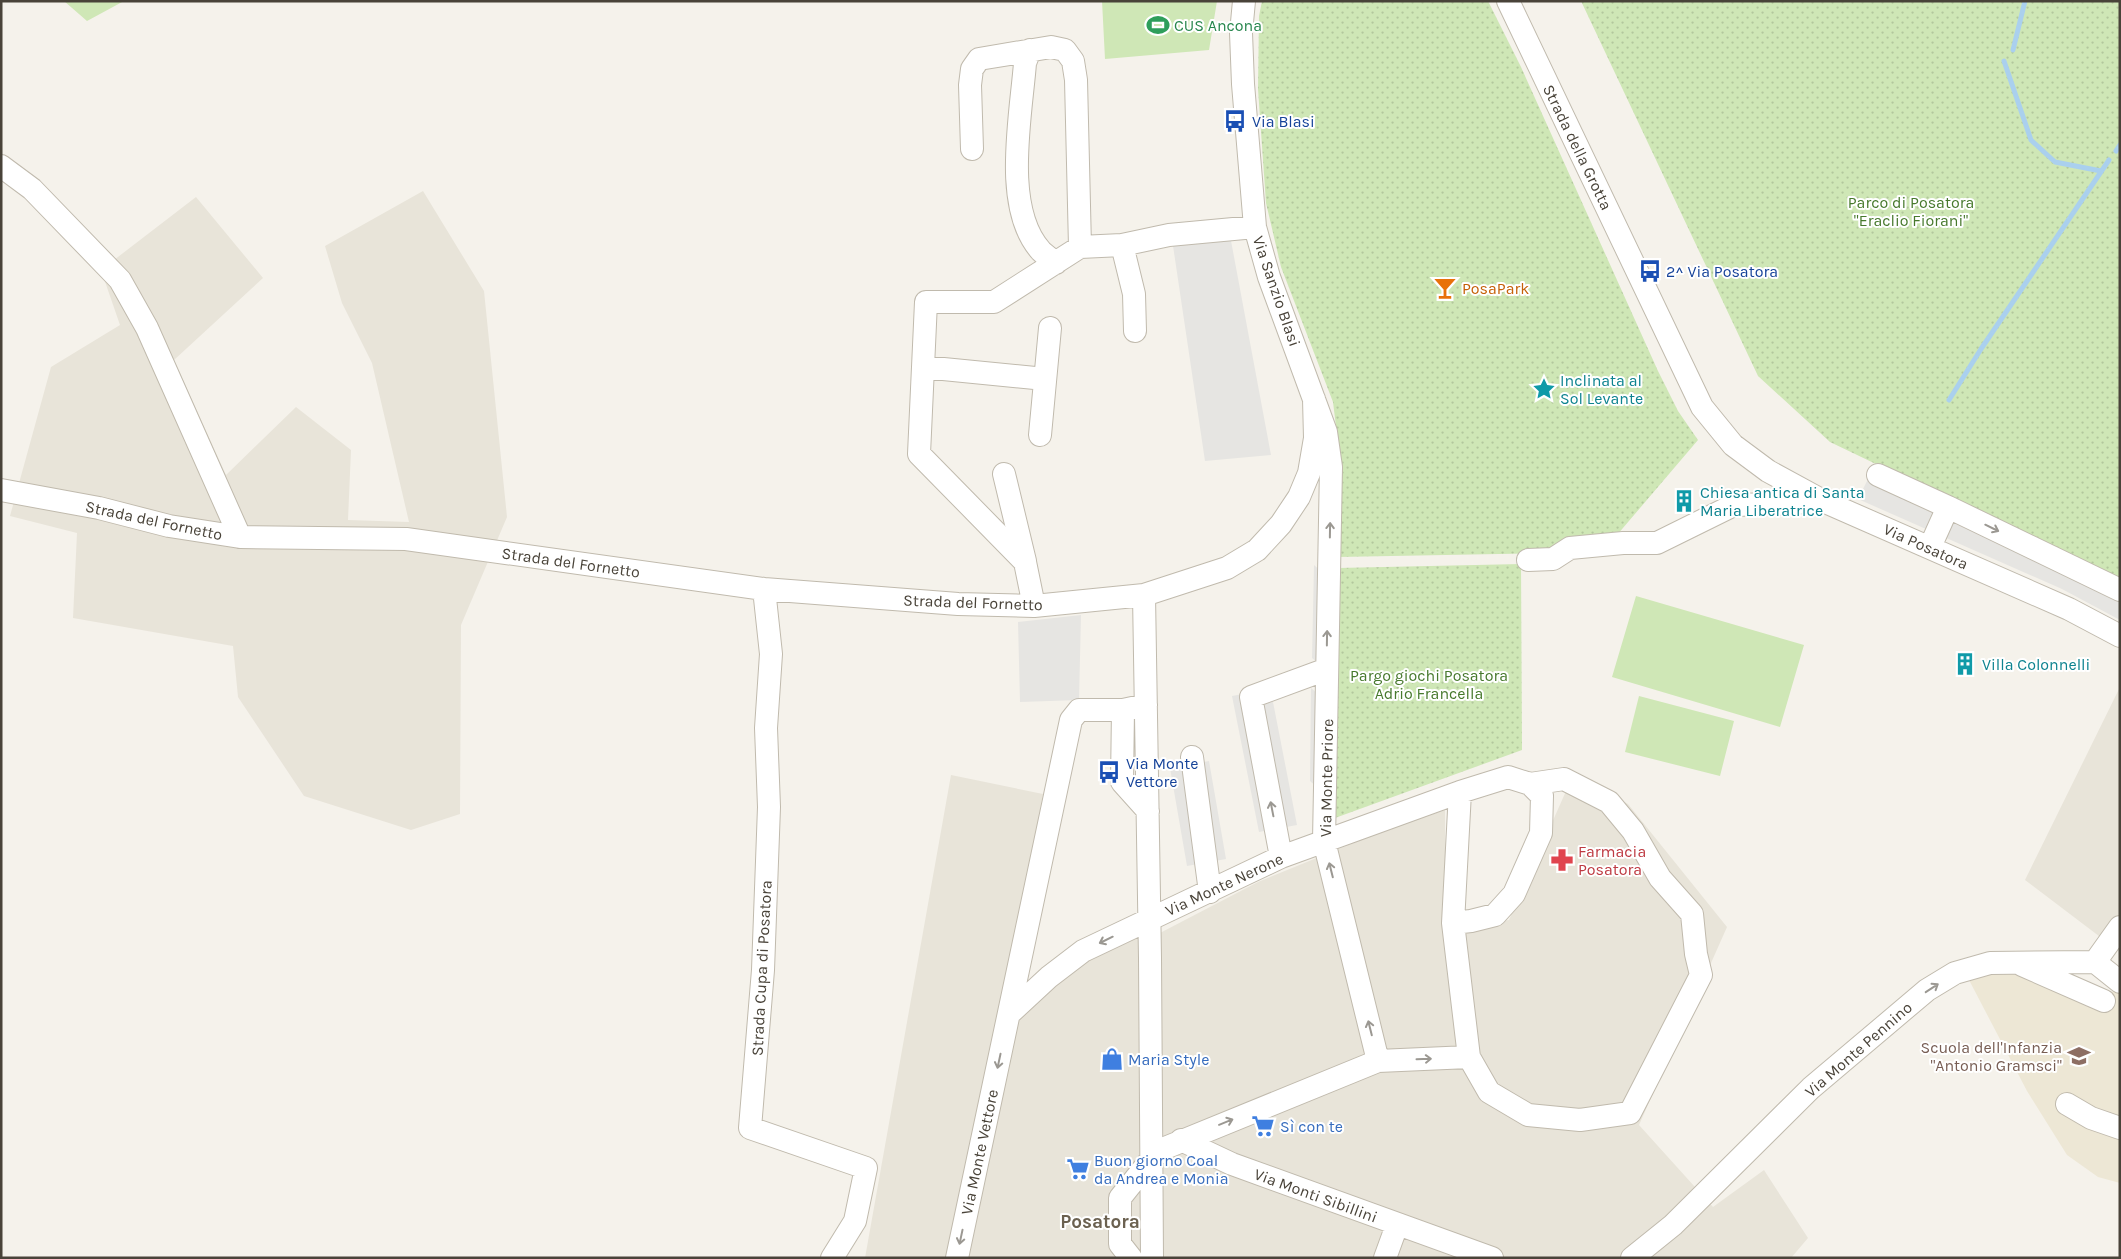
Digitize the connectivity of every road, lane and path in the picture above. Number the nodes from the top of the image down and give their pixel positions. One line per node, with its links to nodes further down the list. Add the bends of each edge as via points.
1 (1244, 1): 6 (street, Via Sanzio Blasi, via 1241,33 1243,84)
2 (1508, 1): 10 (street, Strada della Grotta)
3 (1030, 50): 4 (street, via 987,56 979,59 972,69); 8 (street, via 1051,47 1064,50 1072,61 1076,80); 9 (street, via 1025,63 1017,186 1019,207 1040,251)
4 (972, 149)
5 (1, 166): 22 (street, via 32,189 120,280 147,328)
6 (1255, 227): 7 (street, via 1169,235); 15 (street, Via Sanzio Blasi, via 1269,277)
7 (1122, 245): 8 (street); 12 (street, via 1134,294)
8 (1080, 247): 9 (street)
9 (1056, 263): 13 (street, via 994,302 926,302)
10 (1647, 294): 20 (street, Via Posatora, via 1702,407 1732,445 1768,471)
11 (1050, 328): 14 (street)
12 (1135, 331)
13 (923, 367): 14 (street); 25 (street, via 919,454)
14 (1045, 379): 16 (street)
15 (1314, 399): 26 (street, Via Sanzio Blasi, one-way to 15, via 1331,467 1326,432); 29 (street, Via Sanzio Blasi, via 1315,438 1309,473 1281,524 1257,550 1228,568)
16 (1040, 435)
17 (1004, 474): 25 (street)
18 (1878, 474): 21 (street)
19 (1, 490): 22 (street, Strada del Fornetto, via 99,508 169,526)
20 (1823, 501): 23 (street, Via Posatora); 24 (street, via 1734,505 1657,543 1570,548 1553,559)
21 (1948, 507): 23 (street); 28 (street, one-way to 28)
22 (240, 537): 27 (street, Strada del Fornetto, via 406,539)
23 (1930, 547): 31 (street, Via Posatora, via 2069,609)
24 (1528, 560)
25 (1025, 562): 30 (street)
26 (1328, 579): 32 (street, Via Monte Priore, one-way to 26)
27 (764, 589): 30 (street, Strada del Fornetto, via 958,604); 57 (street, Strada Cupa di Posatora, via 771,654 766,728 769,807 763,970 750,1128 866,1168 855,1221)
28 (2120, 590)
29 (1144, 594): 30 (street, Strada del Fornetto); 33 (street)
30 (1034, 606)
31 (2120, 636)
32 (1327, 669): 39 (street, Via Monte Priore); 40 (street, one-way to 32, via 1251,697)
33 (1146, 705): 34 (street, Via Monte Vettore); 38 (street)
34 (1123, 710): 38 (street, via 1122,782); 49 (street, Via Monte Vettore, via 1079,710 1071,720)
35 (1192, 757): 41 (street)
36 (1530, 784): 37 (street, Via Monte Nerone, via 1508,777); 43 (street, via 1542,796 1541,833 1514,894 1495,915); 50 (street, via 1564,779 1609,802 1633,831 1660,878 1692,914 1701,975 1630,1113 1580,1120 1528,1115 1489,1092)
37 (1460, 792): 39 (street, Via Monte Nerone); 43 (street)
38 (1148, 811): 42 (street)
39 (1324, 841): 40 (street, Via Monte Nerone); 51 (street, Via Monte Priore, one-way to 39)
40 (1281, 857): 41 (street, Via Monte Nerone)
41 (1210, 892): 42 (street, Via Monte Nerone)
42 (1150, 919): 49 (street, Via Monte Nerone, one-way to 49, via 1083,951); 55 (street)
43 (1462, 922): 50 (street)
44 (2120, 927): 45 (street)
45 (2095, 962): 46 (street, Via Monte Pennino); 47 (street)
46 (2019, 963): 48 (street); 63 (street, Via Monte Pennino, one-way to 46, via 1673,1225 1811,1088 1927,990 1955,973 1990,963)
47 (2120, 982)
48 (2104, 1001)
49 (1009, 1014): 58 (street, Via Monte Vettore, one-way to 58)
50 (1469, 1057): 51 (street, one-way to 50)
51 (1378, 1061): 54 (street, one-way to 51)
52 (2067, 1104): 53 (street)
53 (2120, 1128)
54 (1181, 1140): 55 (street); 56 (street, Via Monti Sibillini, via 1232,1164)
55 (1152, 1158): 59 (street, via 1120,1198 1120,1244); 60 (street)
56 (1397, 1225): 61 (street, Via Monti Sibillini); 62 (street, Via Monti Sibillini)
57 (832, 1258)
58 (957, 1258)
59 (1131, 1258)
60 (1152, 1258)
61 (1385, 1258)
62 (1492, 1258)
63 (1632, 1258)

